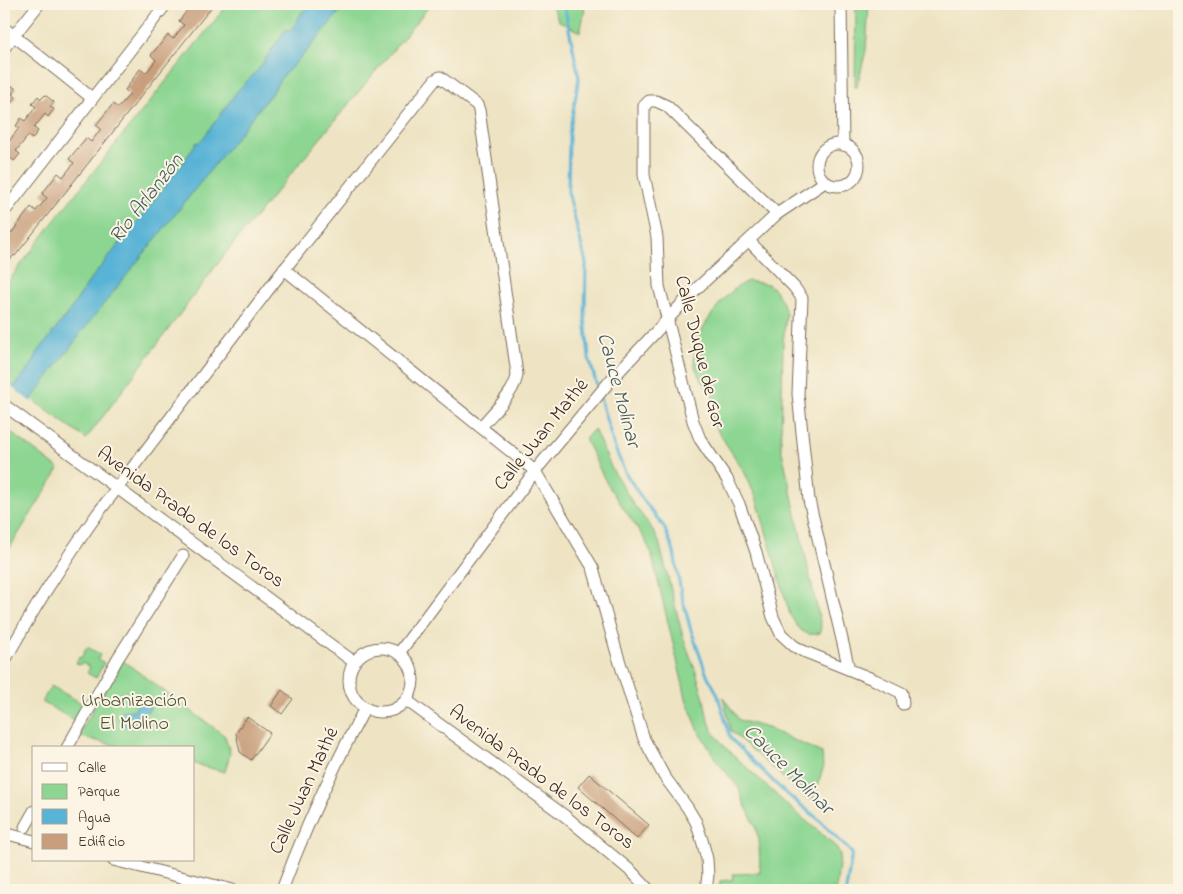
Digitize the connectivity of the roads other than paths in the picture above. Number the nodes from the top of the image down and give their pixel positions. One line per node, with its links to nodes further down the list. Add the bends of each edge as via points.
1 (39, 4): 5 (street)
2 (166, 4): 7 (street)
3 (842, 4): 8 (street)
4 (4, 28): 5 (street)
5 (13, 36): 6 (street); 7 (street)
6 (4, 48)
7 (92, 98): 10 (street)
8 (843, 144): 9 (street, via 829,146 819,156 818,170); 9 (street, via 858,158 855,178 844,186)
9 (825, 182): 11 (street, Calle Juan Mathé)
10 (4, 212)
11 (777, 214): 12 (street, Calle Juan Mathé); 14 (street, Calle Duque de Gor, via 667,106 656,101 644,106 644,175 657,237 659,286)
12 (749, 241): 14 (street, Calle Juan Mathé); 23 (street, via 802,298 798,394 809,500)
13 (284, 269): 16 (street); 16 (street, via 435,80 443,78 464,94 477,105 482,121 517,374 516,383); 18 (street)
14 (668, 319): 17 (street, Calle Juan Mathé, via 585,410); 23 (street, Calle Duque de Gor, via 693,421 700,440 739,504 781,634 794,646)
15 (4, 405): 18 (street, Avenida Prado de los Toros)
16 (480, 427): 17 (street)
17 (535, 471): 20 (street, Calle Juan Mathé); 36 (street, via 593,568 644,739 659,768 696,822 707,859)
18 (117, 488): 21 (street, via 75,545); 22 (street, Avenida Prado de los Toros)
19 (183, 556): 27 (street)
20 (400, 653): 22 (street, via 380,647 361,654); 24 (street, via 412,670 412,686)
21 (4, 662)
22 (354, 662): 26 (street, via 349,684 354,698)
23 (849, 670): 25 (street, Calle Duque de Gor, via 902,693)
24 (406, 700): 26 (street, via 383,712); 35 (street, Avenida Prado de los Toros, via 566,816)
25 (903, 704)
26 (365, 708): 34 (street, Calle Juan Mathé, via 334,768)
27 (67, 746)
28 (32, 815): 29 (street)
29 (25, 828)
30 (4, 833): 31 (street)
31 (32, 840)
32 (121, 862): 33 (street)
33 (233, 890)
34 (282, 890)
35 (649, 890)
36 (706, 890)

